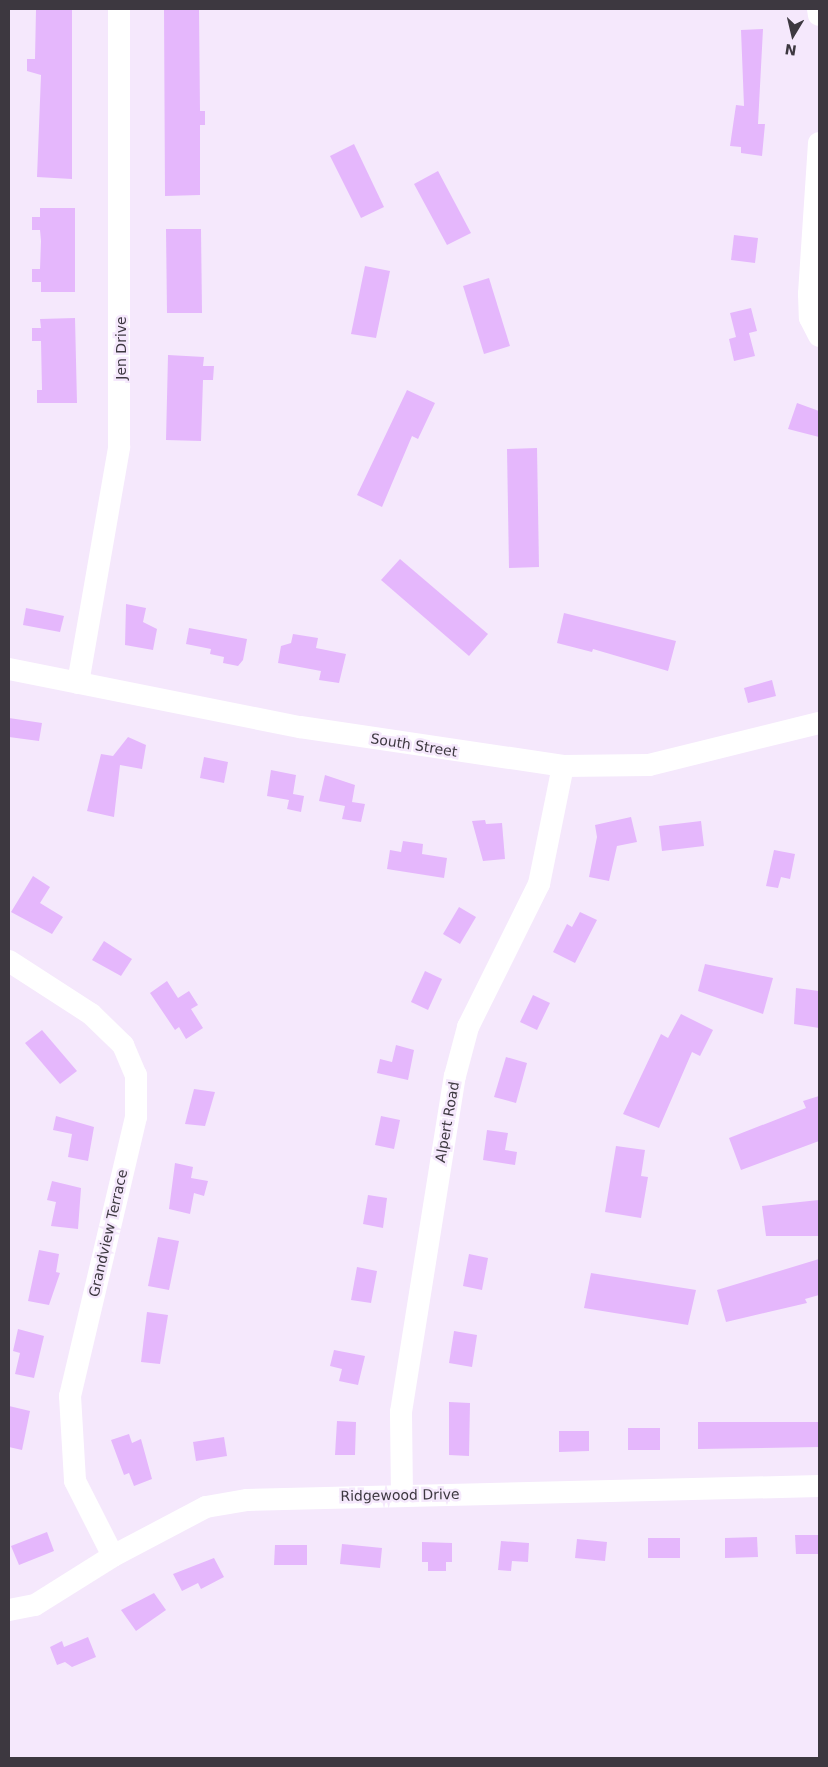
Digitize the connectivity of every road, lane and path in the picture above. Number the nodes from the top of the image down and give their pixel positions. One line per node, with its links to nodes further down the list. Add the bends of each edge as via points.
1 (119, 9): 7 (street, Jen Drive, via 119,447)
2 (818, 9): 3 (street)
3 (819, 15)
4 (819, 143): 5 (street, via 808,294 810,318)
5 (819, 336)
6 (9, 669): 7 (street, South Street)
7 (78, 683): 9 (street, South Street, via 300,727)
8 (819, 723): 9 (street, South Street, via 650,765)
9 (563, 766): 12 (street, Alpert Road, via 539,884 468,1027 455,1076 401,1412)
10 (9, 961): 13 (street, Grandview Terrace, via 91,1014 123,1045 136,1075 136,1117 70,1396 75,1481)
11 (819, 1486): 12 (street, Ridgewood Drive)
12 (402, 1496): 13 (street, Ridgewood Drive, via 298,1496 206,1507)
13 (113, 1556): 14 (street, Ridgewood Drive, via 35,1605)
14 (9, 1610)

